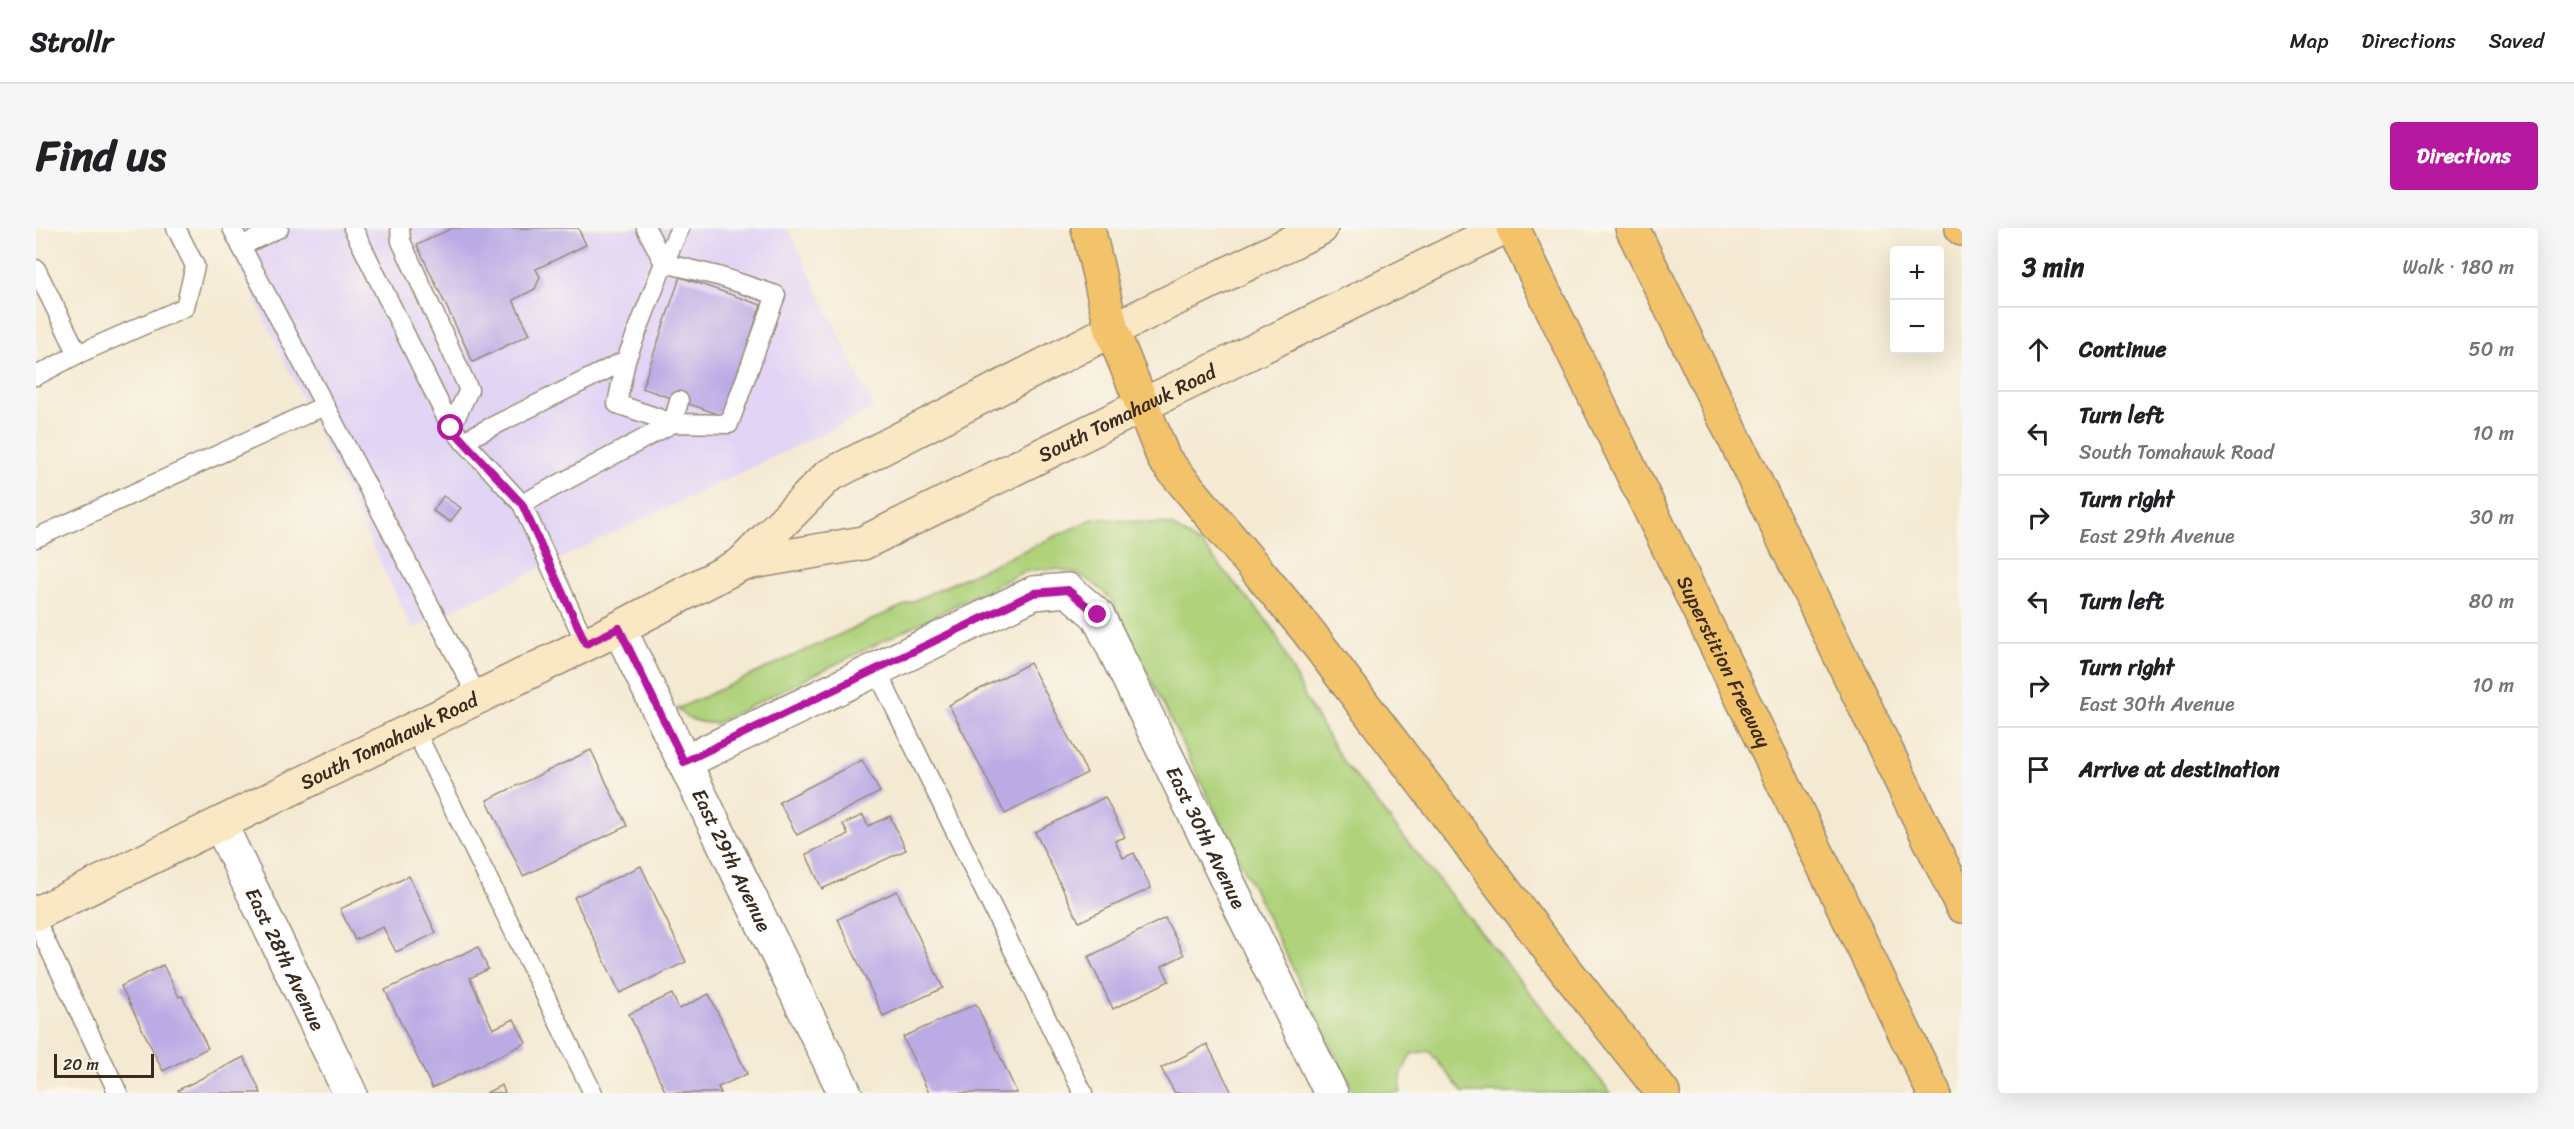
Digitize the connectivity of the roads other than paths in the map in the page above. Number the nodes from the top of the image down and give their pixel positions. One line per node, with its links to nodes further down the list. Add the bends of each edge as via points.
1 (176, 228): 17 (lane, via 195,266 185,307)
2 (232, 228): 13 (lane)
3 (279, 228): 13 (lane)
4 (353, 228): 24 (lane)
5 (400, 228): 24 (lane, via 401,241 469,390)
6 (646, 228): 14 (lane)
7 (681, 228): 14 (lane)
8 (1088, 228): 16 (highway)
9 (1321, 228): 16 (main road, South Tomahawk Road)
10 (1503, 228): 21 (main road, South Tomahawk Road)
11 (1513, 228): 45 (highway, Superstition Freeway)
12 (1632, 228): 35 (highway)
13 (241, 246): 22 (lane)
14 (664, 263): 18 (lane); 23 (lane, via 716,282 776,295 729,424)
15 (36, 269): 17 (lane)
16 (1112, 330): 21 (highway); 27 (main road, South Tomahawk Road, via 828,476)
17 (78, 354): 19 (lane)
18 (626, 360): 23 (lane, via 618,404); 24 (lane)
19 (36, 376)
20 (680, 401): 23 (lane)
21 (1142, 404): 27 (main road, South Tomahawk Road, via 863,543); 44 (highway, via 1164,459 1307,630)
22 (324, 406): 26 (lane); 31 (lane)
23 (673, 423): 25 (lane)
24 (457, 434): 25 (lane)
25 (522, 504): 29 (lane)
26 (36, 538)
27 (741, 564): 28 (main road, South Tomahawk Road)
28 (619, 628): 29 (main road, South Tomahawk Road); 33 (street, East 29th Avenue)
29 (586, 644): 31 (main road, South Tomahawk Road)
30 (876, 669): 33 (street); 42 (lane); 43 (street, East 30th Avenue, via 1034,593 1068,590 1098,615)
31 (478, 697): 32 (main road, South Tomahawk Road)
32 (414, 728): 34 (main road, South Tomahawk Road); 40 (lane)
33 (684, 762): 41 (street, East 29th Avenue)
34 (220, 824): 36 (main road, South Tomahawk Road); 39 (street, East 28th Avenue)
35 (1962, 906)
36 (36, 914)
37 (36, 921): 38 (lane)
38 (118, 1093)
39 (350, 1093)
40 (593, 1093)
41 (845, 1093)
42 (1083, 1093)
43 (1331, 1093)
44 (1663, 1093)
45 (1935, 1093)

